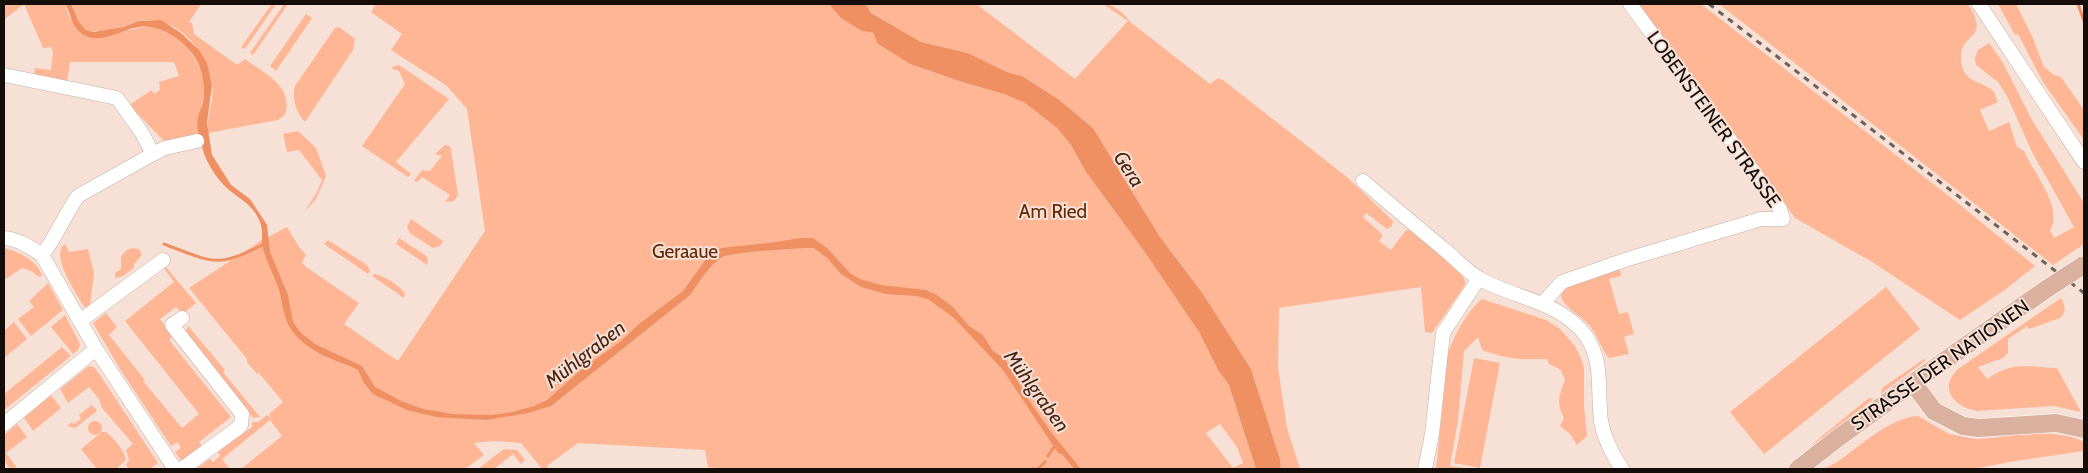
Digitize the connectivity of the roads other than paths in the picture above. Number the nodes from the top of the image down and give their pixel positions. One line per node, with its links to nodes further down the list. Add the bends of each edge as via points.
1 (1630, 4): 13 (street, LOBENSTEINER STRASSE, via 1756,174 1783,218 1752,222 1562,282)
2 (1979, 4): 6 (street)
3 (4, 75): 5 (street, via 117,98)
4 (197, 141): 5 (street)
5 (153, 154): 9 (street, via 78,196)
6 (2084, 162)
7 (1363, 181): 12 (street)
8 (4, 238): 9 (street, via 11,238)
9 (42, 255): 15 (street)
10 (163, 260): 15 (street)
11 (2083, 265): 17 (main road, STRASSE DER NATIONEN, bridge)
12 (1479, 278): 13 (street); 22 (street, via 1443,333)
13 (1542, 304): 23 (street, via 1575,324 1594,349 1604,437)
14 (182, 318): 21 (street, via 172,325 240,410 242,420 238,428)
15 (80, 321): 16 (street)
16 (96, 349): 18 (street); 20 (street)
17 (1913, 383): 19 (main road, via 1934,411 1963,426 1979,428 2056,423); 24 (main road, STRASSE DER NATIONEN)
18 (4, 424)
19 (2084, 429)
20 (168, 466)
21 (182, 469)
22 (1425, 469)
23 (1622, 469)
24 (1798, 469)

